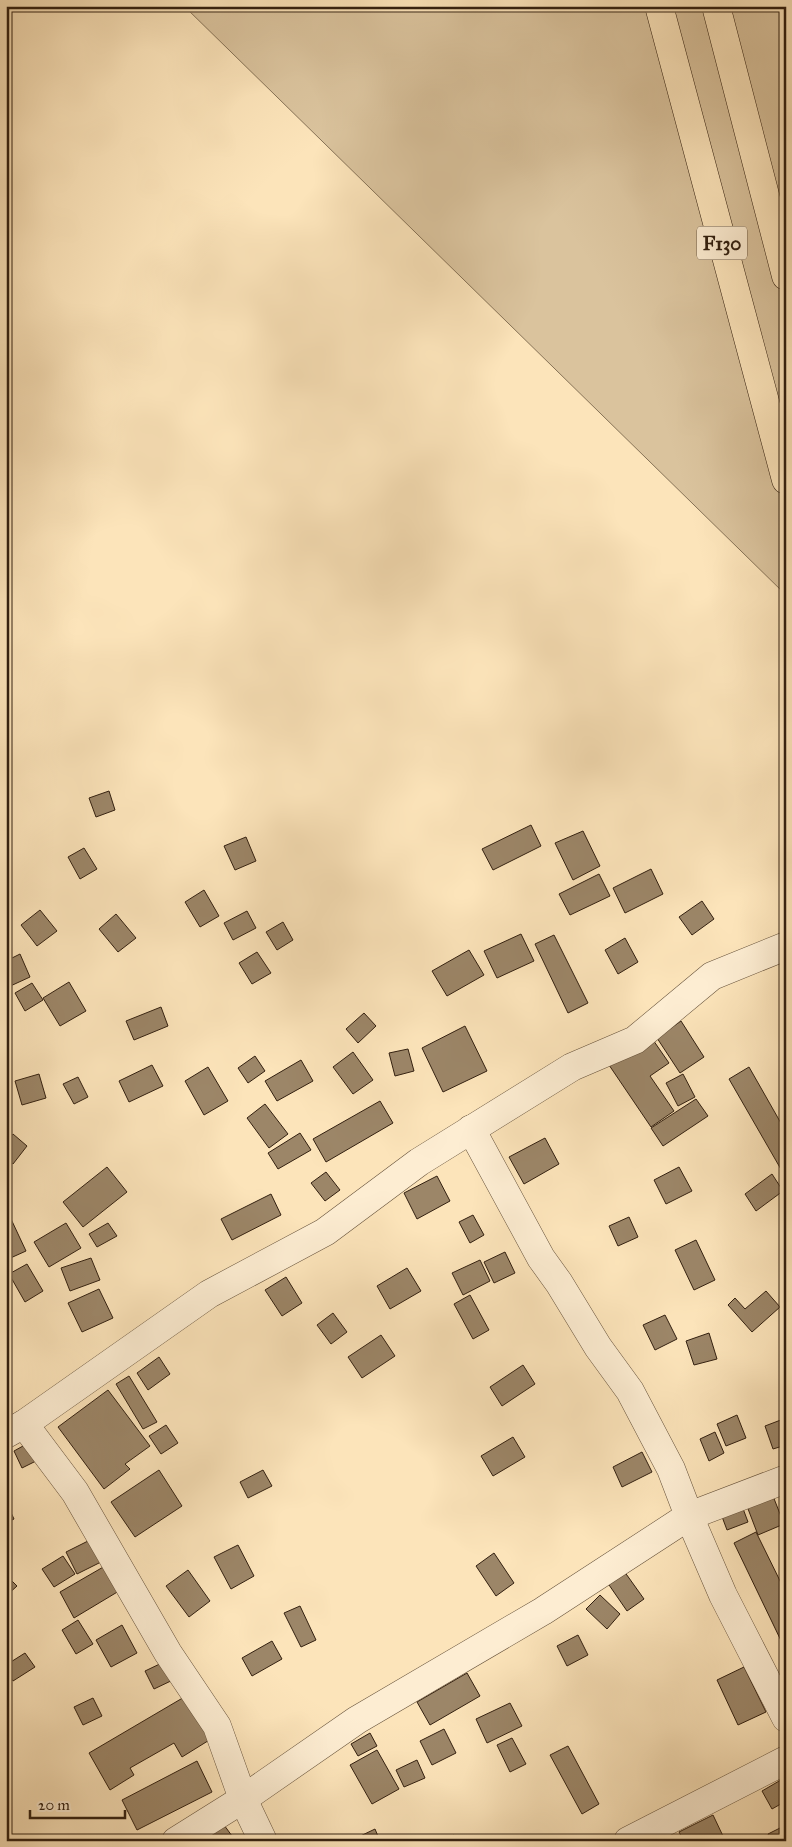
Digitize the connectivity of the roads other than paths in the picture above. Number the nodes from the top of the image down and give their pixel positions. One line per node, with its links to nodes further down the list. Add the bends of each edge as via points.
1 (659, 6): 4 (main road, F130)
2 (716, 6): 3 (main road, F130)
3 (786, 276)
4 (786, 480)
5 (786, 946): 6 (street, via 712,976 635,1040 572,1067)
6 (471, 1129): 7 (street, via 419,1162 325,1232 209,1294); 9 (street, via 541,1258 630,1391 671,1469)
7 (15, 1429): 12 (street, via 76,1492 168,1653 217,1726)
8 (786, 1480): 9 (street)
9 (689, 1516): 10 (street, via 723,1595); 12 (street, via 543,1611 357,1720)
10 (786, 1718)
11 (786, 1760): 15 (street)
12 (243, 1799): 13 (street); 14 (street)
13 (176, 1841)
14 (263, 1841)
15 (628, 1841)

